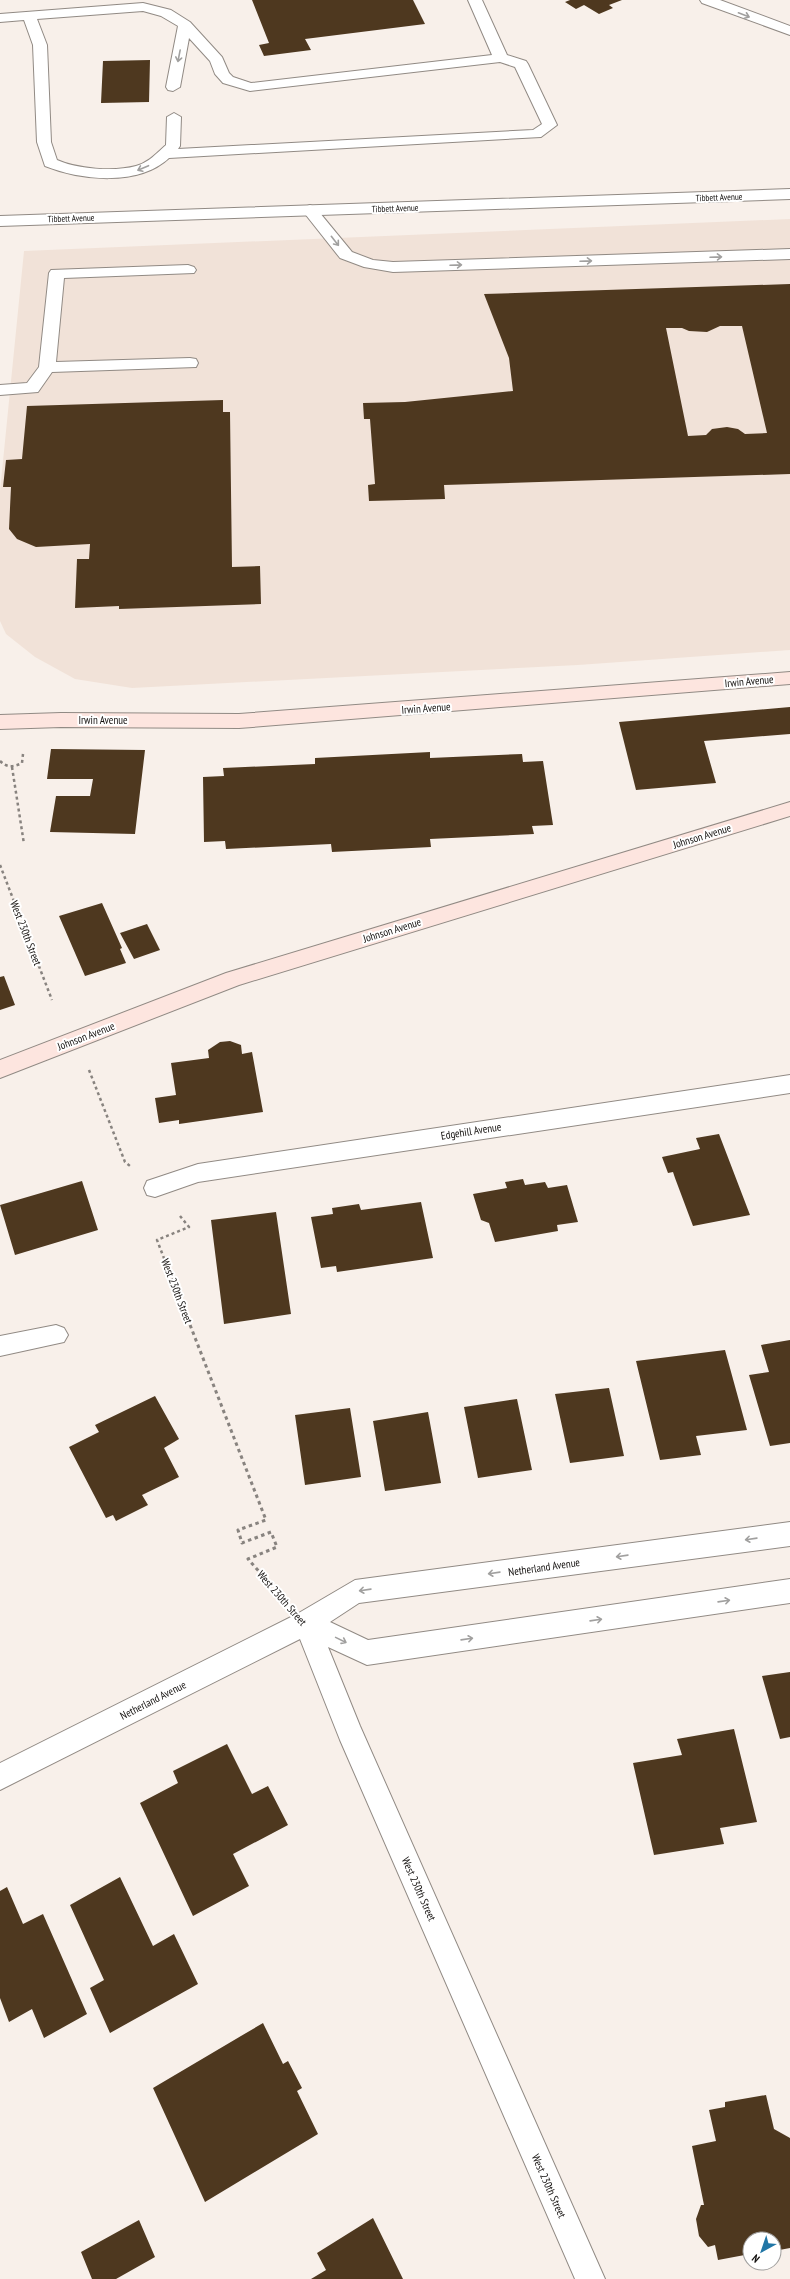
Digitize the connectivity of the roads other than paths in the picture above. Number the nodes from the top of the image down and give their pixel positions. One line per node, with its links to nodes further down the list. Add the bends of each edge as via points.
1 (171, 0): 5 (street)
2 (475, 0): 10 (street)
3 (707, 0): 9 (street, one-way to 9)
4 (84, 6): 5 (street, via 143,7); 6 (street)
5 (166, 14): 8 (street)
6 (29, 16): 7 (street); 13 (street, one-way to 6, via 141,170 121,173 70,171 50,164 44,142 40,45)
7 (0, 18)
8 (185, 25): 10 (street, via 217,60 222,74 228,80 250,87); 11 (street, one-way to 11)
9 (790, 30)
10 (501, 58): 13 (street, via 521,64 550,124 536,134)
11 (173, 87)
12 (174, 117): 13 (street, via 173,146)
13 (165, 154)
14 (790, 194): 15 (street, Tibbett Avenue)
15 (310, 210): 16 (street, Tibbett Avenue); 17 (street, one-way to 17, via 346,255 370,264 393,267)
16 (0, 221)
17 (790, 254)
18 (188, 270): 20 (street, via 57,272)
19 (190, 363): 20 (street)
20 (46, 367): 21 (street, via 32,388)
21 (0, 390)
22 (790, 678): 24 (street, Irwin Avenue, via 239,721)
23 (0, 710): 24 (street, Irwin Avenue)
24 (61, 720): 25 (street, Irwin Avenue)
25 (0, 722)
26 (790, 809): 27 (street, Johnson Avenue, via 233,979)
27 (0, 1069)
28 (790, 1084): 29 (street, Edgehill Avenue, via 198,1173)
29 (155, 1188)
30 (56, 1335): 31 (street)
31 (0, 1346)
32 (790, 1534): 34 (street, Netherland Avenue, one-way to 34, via 355,1592)
33 (790, 1591): 34 (street, one-way to 33, via 367,1653)
34 (306, 1623): 35 (street, Netherland Avenue); 36 (street, West 230th Street, via 349,1731)
35 (0, 1777)
36 (590, 2279)

